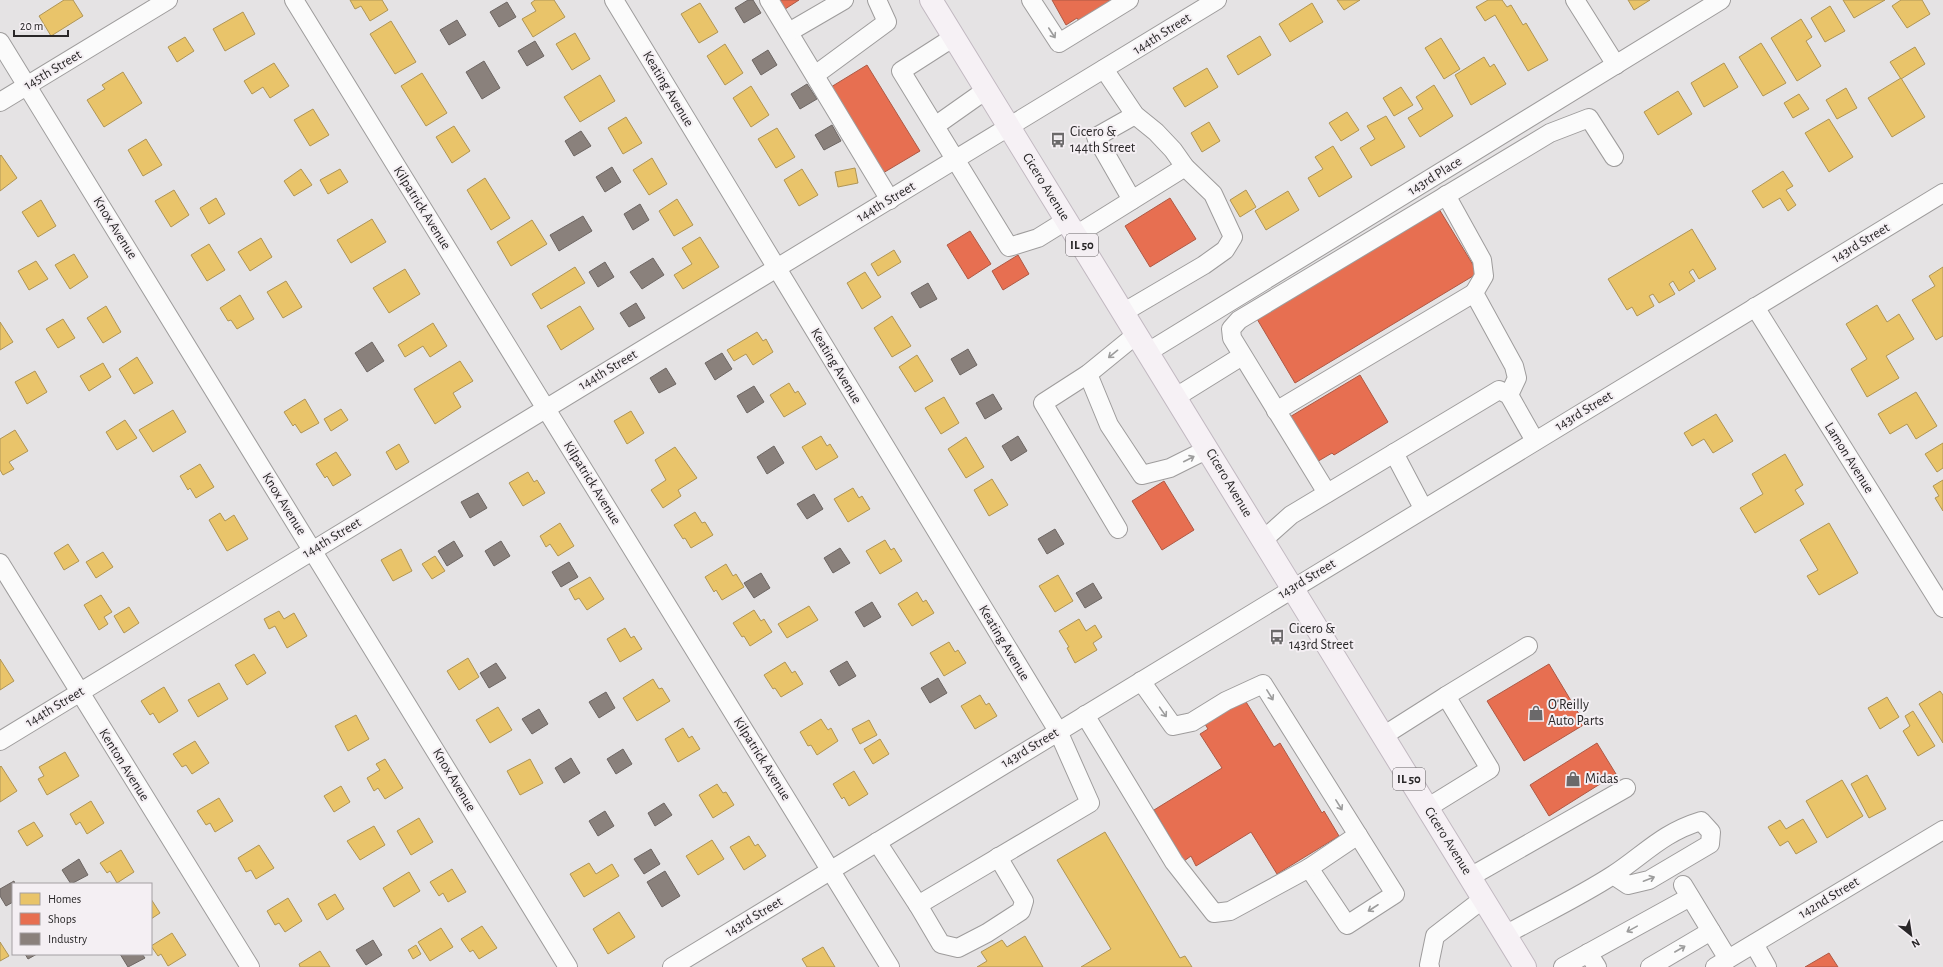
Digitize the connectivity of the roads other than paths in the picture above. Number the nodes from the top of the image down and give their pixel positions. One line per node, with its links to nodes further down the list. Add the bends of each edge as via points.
1 (168, 0): 19 (street, 145th Street)
2 (294, 0): 42 (street, Kilpatrick Avenue)
3 (614, 0): 33 (street, Keating Avenue)
4 (770, 0): 13 (street)
5 (844, 0): 13 (street)
6 (877, 0): 18 (street, via 888,22)
7 (931, 0): 14 (main road, Cicero Avenue / IL 50)
8 (1030, 0): 9 (street, one-way to 9, via 1059,43)
9 (1129, 0)
10 (1217, 0): 17 (street, 144th Street)
11 (1575, 0): 16 (street)
12 (1721, 0): 16 (street, 143rd Place)
13 (789, 32): 18 (street)
14 (954, 37): 20 (main road, Cicero Avenue / IL 50); 23 (street, via 901,71)
15 (0, 42): 19 (street, Knox Avenue)
16 (1616, 65): 37 (street, 143rd Place)
17 (1104, 69): 22 (street); 24 (street, 144th Street)
18 (815, 75): 30 (street)
19 (27, 86): 21 (street, 145th Street); 51 (street, Knox Avenue)
20 (986, 90): 23 (street); 24 (main road, Cicero Avenue / IL 50)
21 (0, 102)
22 (1135, 115): 27 (street, via 1156,132); 31 (street, via 1096,137)
23 (935, 126): 26 (street)
24 (1010, 128): 26 (street, 144th Street); 32 (main road, Cicero Avenue / IL 50)
25 (1614, 157): 29 (street, via 1589,118 1550,133)
26 (956, 160): 30 (street, 144th Street); 32 (street, via 1009,248)
27 (1185, 167): 31 (street); 36 (street, via 1213,194 1233,237 1225,250 1204,265)
28 (1943, 193): 35 (street, 143rd Street)
29 (1446, 195): 34 (street, via 1482,260 1484,276); 38 (street, via 1239,320 1231,329 1232,338)
30 (890, 200): 33 (street, 144th Street)
31 (1132, 200): 32 (street)
32 (1072, 228): 36 (main road, Cicero Avenue / IL 50)
33 (776, 268): 42 (street, 144th Street); 60 (street, Keating Avenue)
34 (1474, 293): 40 (street, via 1514,366 1517,378); 43 (street)
35 (1755, 307): 44 (street, 143rd Street); 54 (street, Lamon Avenue)
36 (1124, 312): 37 (main road, Cicero Avenue / IL 50)
37 (1143, 343): 39 (street, 143rd Place, one-way to 39); 41 (main road, Cicero Avenue / IL 50)
38 (1242, 356): 41 (street); 43 (street)
39 (1088, 374): 45 (street, one-way to 45, via 1109,425 1142,475 1170,468); 49 (street, 143rd Place, via 1043,403)
40 (1509, 394): 44 (street); 46 (street, via 1499,390)
41 (1176, 397): 45 (main road, Cicero Avenue / IL 50)
42 (545, 408): 51 (street, 144th Street); 70 (street, Kilpatrick Avenue)
43 (1276, 411): 47 (street)
44 (1536, 441): 48 (street, 143rd Street)
45 (1208, 449): 50 (main road, Cicero Avenue / IL 50)
46 (1394, 453): 47 (street); 48 (street)
47 (1327, 494): 50 (street, via 1291,515)
48 (1424, 508): 53 (street, 143rd Street)
49 (1118, 529)
50 (1263, 540): 53 (main road, Cicero Avenue / IL 50)
51 (313, 550): 57 (street, 144th Street); 82 (street, Knox Avenue)
52 (0, 563): 57 (street, Kenton Avenue)
53 (1292, 588): 56 (street, 143rd Street); 61 (main road, Cicero Avenue / IL 50)
54 (1943, 608)
55 (1528, 646): 58 (street)
56 (1141, 681): 59 (street, 143rd Street); 66 (street, one-way to 66, via 1173,726 1192,722 1226,701 1263,684)
57 (79, 692): 62 (street, 144th Street); 81 (street, Kenton Avenue)
58 (1446, 696): 61 (street); 64 (street, via 1490,769)
59 (1084, 715): 60 (street, 143rd Street); 69 (street, via 1174,862 1214,913 1230,911)
60 (1058, 731): 67 (street, 143rd Street); 68 (street, Keating Avenue, via 1090,803)
61 (1383, 736): 64 (main road, Cicero Avenue / IL 50)
62 (0, 740)
63 (1626, 788): 72 (street)
64 (1427, 808): 72 (main road, Cicero Avenue / IL 50)
65 (1943, 830): 77 (street, 142nd Street)
66 (1358, 835): 69 (street); 69 (street, one-way to 69, via 1394,894 1347,925)
67 (877, 842): 70 (street, 143rd Street); 74 (street)
68 (998, 857): 74 (street); 74 (street, via 1024,901 1021,911 988,933 958,948 941,944)
69 (1309, 868)
70 (830, 870): 83 (street, 143rd Street); 84 (street, Kilpatrick Avenue)
71 (1613, 875): 71 (street, one-way to 71, via 1628,884 1649,880 1710,844 1711,832 1701,822 1684,826 1653,844); 76 (street)
72 (1470, 878): 73 (main road, Cicero Avenue / IL 50)
73 (1483, 899): 76 (main road, Cicero Avenue / IL 50); 80 (street, via 1435,936)
74 (918, 905)
75 (1711, 930): 78 (street, one-way to 78, via 1687,891); 79 (street); 87 (street, one-way to 75)
76 (1505, 935): 85 (main road, Cicero Avenue / IL 50)
77 (1754, 944): 79 (street, 142nd Street); 88 (street)
78 (1592, 960): 86 (street)
79 (1722, 963)
80 (1428, 966)
81 (250, 967)
82 (568, 967)
83 (672, 967)
84 (890, 967)
85 (1525, 967)
86 (1563, 967)
87 (1650, 967)
88 (1767, 967)

